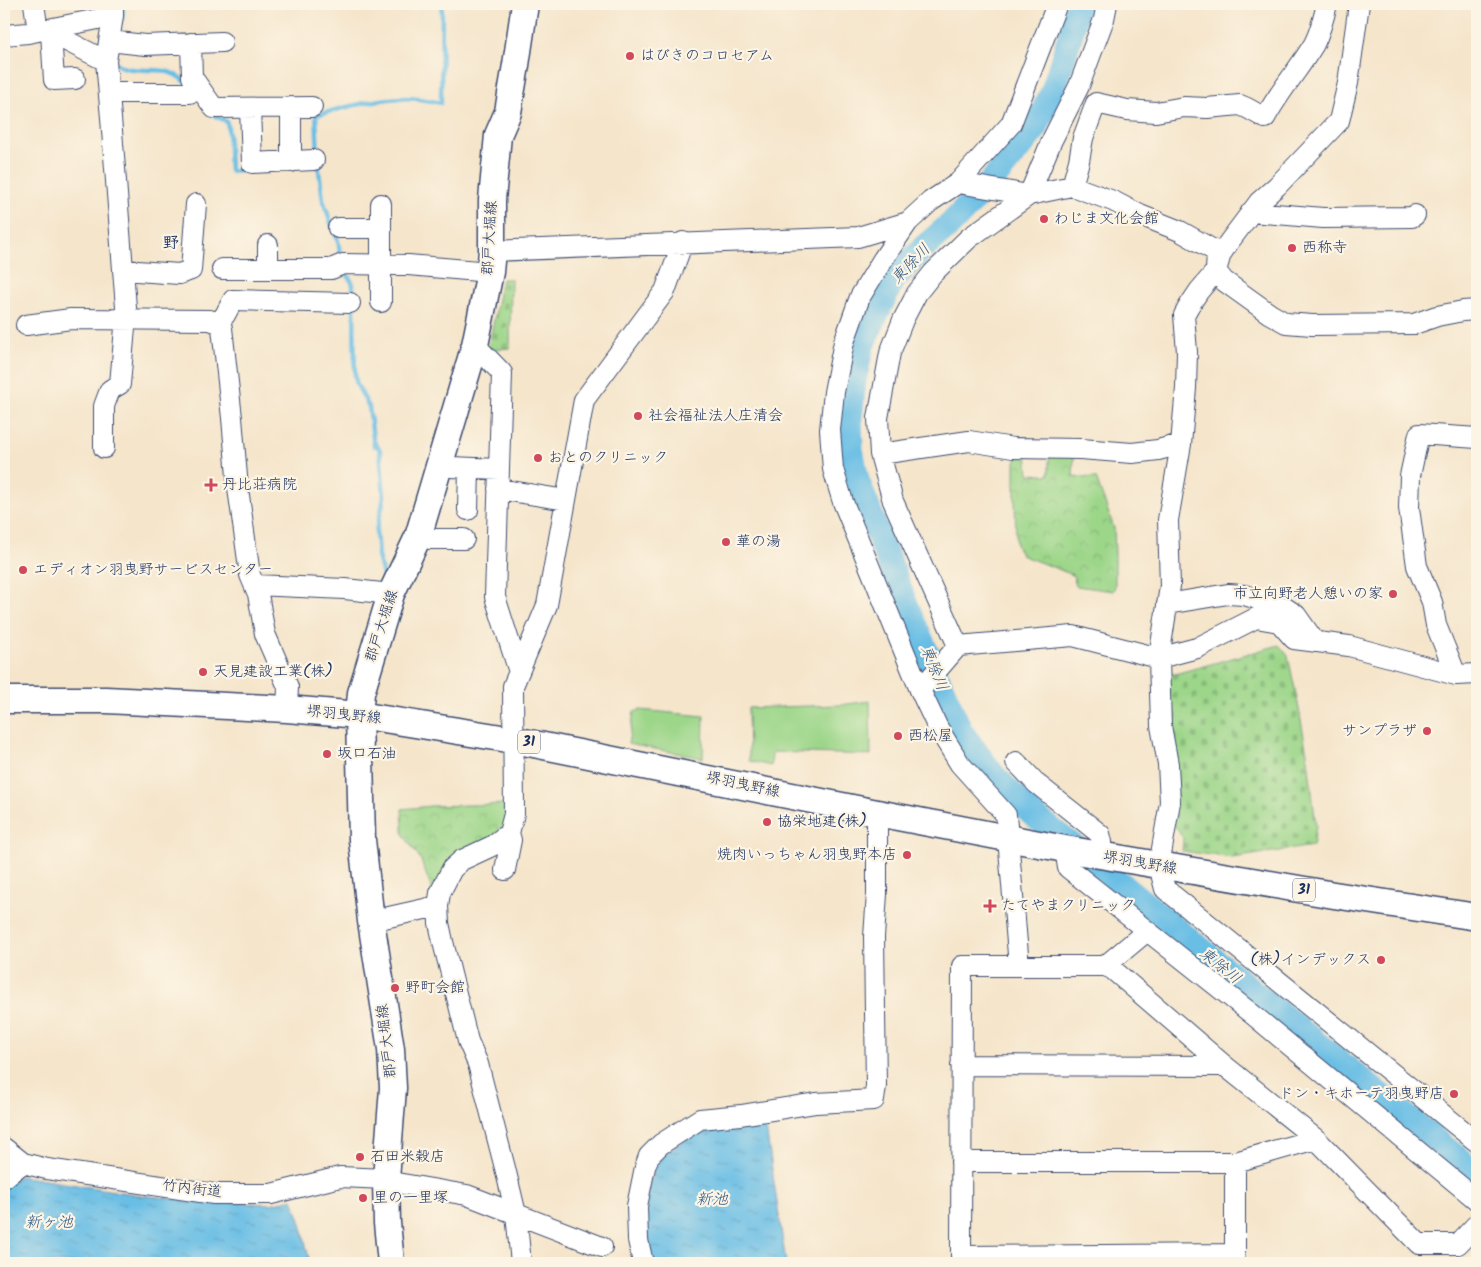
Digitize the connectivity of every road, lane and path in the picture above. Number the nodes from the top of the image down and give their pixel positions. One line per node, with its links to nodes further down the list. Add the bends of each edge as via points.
1 (34, 4): 8 (street)
2 (525, 4): 34 (main road, 郡戸大堀線, via 508,112 498,135)
3 (1057, 4): 22 (street, via 1012,124)
4 (1107, 4): 24 (street, via 1079,86)
5 (1327, 4): 23 (street, via 1314,43 1265,118 1240,105 1184,107 1156,112 1096,103 1083,138)
6 (1359, 4): 27 (street, via 1339,121)
7 (113, 10): 8 (street); 10 (street)
8 (46, 31): 9 (street); 13 (street); 14 (street, via 54,80)
9 (4, 35)
10 (109, 41): 12 (street); 13 (street)
11 (222, 42): 12 (street)
12 (191, 43): 15 (street, via 192,77)
13 (106, 61): 16 (street)
14 (75, 79)
15 (201, 90): 16 (street, via 189,94); 19 (street, via 214,108)
16 (109, 93): 38 (street)
17 (291, 107): 18 (street); 19 (street); 21 (street)
18 (312, 107)
19 (250, 108): 21 (street, via 252,163)
20 (314, 160): 21 (street)
21 (292, 162)
22 (958, 183): 24 (street); 29 (street)
23 (1072, 186): 24 (street); 39 (street, via 1180,231 1217,252)
24 (1029, 195): 50 (street, via 969,238 916,293 890,353 878,418)
25 (196, 204): 38 (street, via 197,274)
26 (382, 204): 31 (street)
27 (1251, 212): 28 (street, via 1323,218); 39 (street, via 1221,254)
28 (1416, 215)
29 (908, 222): 32 (street, via 858,237); 68 (street, via 860,298 844,342 830,430 833,469 843,502)
30 (338, 228): 31 (street)
31 (381, 228): 35 (street)
32 (683, 242): 34 (street); 55 (street, via 665,290 584,400)
33 (268, 245): 37 (street)
34 (491, 261): 35 (street); 46 (main road, 郡戸大堀線)
35 (380, 266): 37 (street, via 344,264 331,269); 40 (street)
36 (222, 269): 37 (street)
37 (268, 269)
38 (122, 270): 43 (street)
39 (1216, 271): 42 (street, via 1224,281 1286,323 1414,324 1437,316); 48 (street, via 1184,315 1187,352)
40 (381, 302)
41 (350, 304): 44 (street, via 233,300)
42 (1477, 310)
43 (126, 320): 44 (street, via 210,320); 45 (street, via 71,319); 49 (street, via 120,384 110,390 104,406)
44 (218, 323): 59 (street, via 222,328 239,498 250,575)
45 (26, 325)
46 (475, 345): 51 (main road, 郡戸大堀線); 53 (street, via 502,373)
47 (1477, 438): 67 (street, via 1419,434 1410,476 1409,508 1417,566)
48 (1181, 444): 50 (street, via 1132,453 1081,448 1013,448 969,441); 61 (street, via 1168,520 1170,586)
49 (104, 448)
50 (880, 454): 63 (street, via 893,501)
51 (440, 462): 52 (street, via 451,468); 57 (main road, 郡戸大堀線)
52 (469, 468): 53 (street); 56 (street)
53 (499, 469): 54 (street)
54 (498, 489): 55 (street); 65 (street, via 495,597)
55 (566, 500): 65 (street, via 547,605)
56 (468, 510)
57 (418, 536): 58 (street); 60 (main road, 郡戸大堀線)
58 (464, 539)
59 (255, 585): 60 (street); 70 (street, via 265,634 288,687)
60 (391, 594): 71 (main road, 郡戸大堀線, via 361,693)
61 (1167, 604): 62 (street, via 1228,594 1244,595 1284,607 1296,615); 64 (street)
62 (1315, 642): 64 (street, via 1294,639 1279,622 1256,618 1197,648); 67 (street, via 1349,646)
63 (958, 646): 64 (street, via 1073,636); 68 (street)
64 (1159, 658): 79 (street, via 1170,802)
65 (519, 672): 72 (street, via 513,686)
66 (1477, 674): 67 (street)
67 (1456, 675)
68 (920, 690): 76 (street, via 960,764 1006,815)
69 (4, 700): 70 (main road, 堺羽曳野線 / 31, via 106,700)
70 (286, 709): 71 (main road, 堺羽曳野線 / 31)
71 (358, 715): 72 (main road, 堺羽曳野線 / 31); 83 (main road, 郡戸大堀線, via 362,840)
72 (514, 740): 74 (main road, 堺羽曳野線 / 31); 75 (street, via 514,814)
73 (1016, 762): 77 (street, via 1037,784 1100,834)
74 (877, 813): 76 (main road, 堺羽曳野線 / 31); 104 (street, via 874,1100 816,1103 700,1119 661,1144 647,1161 637,1206 638,1240)
75 (509, 833): 80 (street, via 511,840); 81 (street, via 452,869 440,893)
76 (1009, 839): 78 (main road, 堺羽曳野線 / 31); 85 (street)
77 (1102, 849): 78 (main road, 堺羽曳野線 / 31); 79 (main road, 堺羽曳野線 / 31, via 1132,861)
78 (1060, 853): 84 (street, via 1068,868)
79 (1159, 866): 82 (main road, 堺羽曳野線 / 31); 90 (street, via 1165,888)
80 (506, 870)
81 (438, 906): 83 (street); 98 (street, via 444,946 468,1041 478,1064)
82 (1477, 917)
83 (371, 921): 96 (main road, 郡戸大堀線, via 391,1049 393,1088)
84 (1147, 930): 86 (street); 97 (street)
85 (1019, 966): 86 (street); 87 (street, via 962,966)
86 (1104, 966): 88 (street, via 1112,969)
87 (961, 1066): 88 (street); 92 (street)
88 (1225, 1066): 89 (street)
89 (1316, 1139): 93 (street); 99 (street, via 1420,1244 1458,1244)
90 (1477, 1142)
91 (4, 1148): 94 (street, 竹内街道)
92 (961, 1162): 93 (street); 101 (street, via 961,1256)
93 (1235, 1162): 101 (street, via 1235,1254)
94 (23, 1163): 95 (street); 96 (street, 竹内街道, via 214,1194 271,1194 340,1176)
95 (4, 1178)
96 (386, 1179): 98 (street, 竹内街道, via 468,1195); 102 (main road, 郡戸大堀線)
97 (1477, 1200)
98 (516, 1214): 100 (street, 竹内街道); 103 (street)
99 (1477, 1224)
100 (602, 1248)
101 (1034, 1260)
102 (391, 1263)
103 (521, 1263)
104 (644, 1263)

